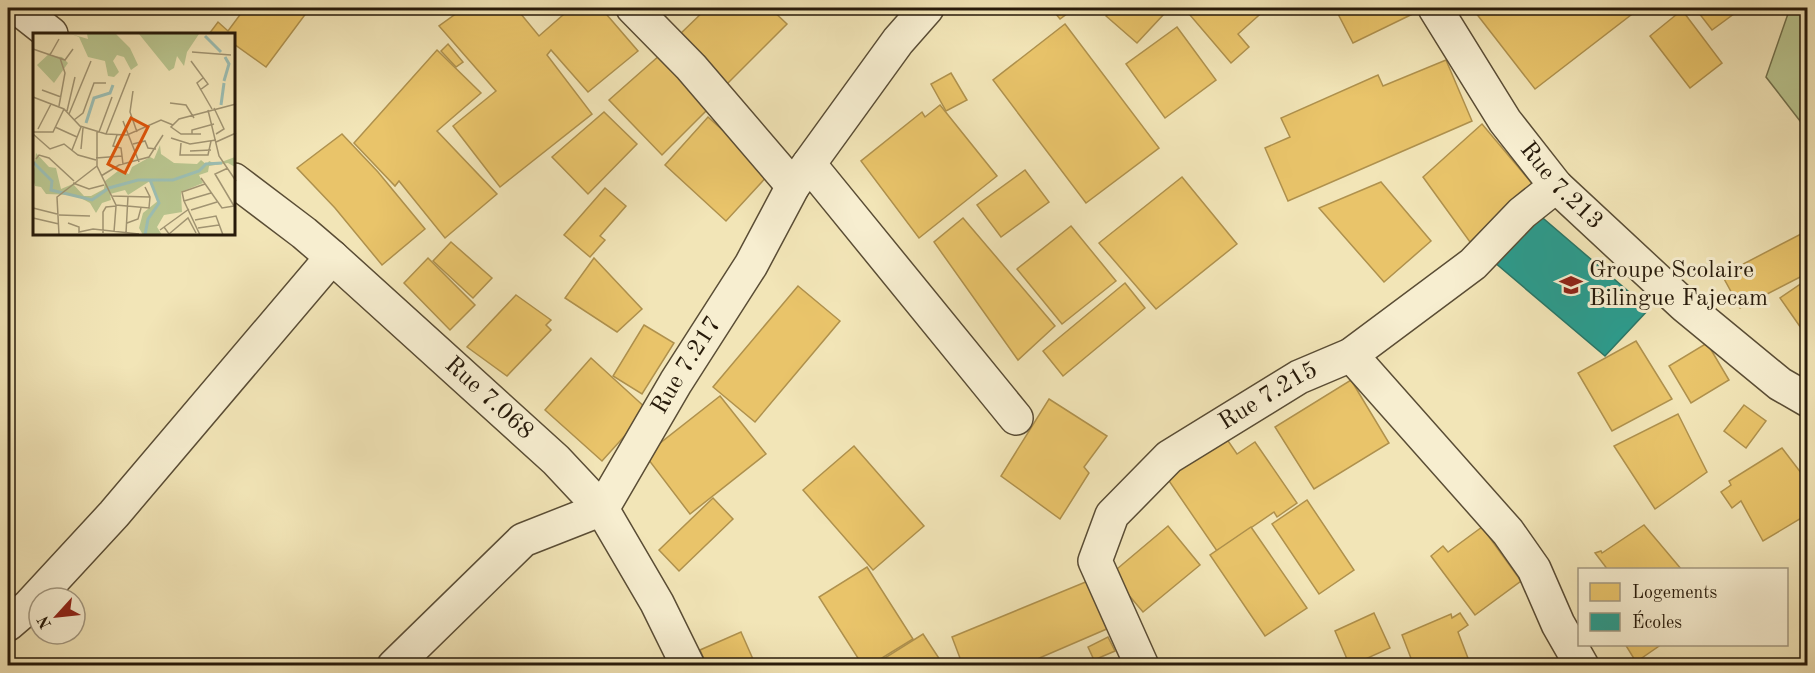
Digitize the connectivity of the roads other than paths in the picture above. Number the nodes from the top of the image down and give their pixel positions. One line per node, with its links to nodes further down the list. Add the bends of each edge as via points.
1 (18, 8): 5 (street)
2 (633, 8): 6 (street)
3 (927, 8): 6 (street, Rue 7.217, via 898,41)
4 (1435, 8): 8 (street, Rue 7.213, via 1505,121)
5 (50, 33)
6 (801, 175): 12 (street); 13 (street, Rue 7.217)
7 (236, 181): 9 (street, Rue 7.068)
8 (1556, 186): 10 (street, Rue 7.215, via 1521,213 1473,264); 11 (street, Rue 7.213, via 1684,305 1780,384)
9 (332, 257): 13 (street, Rue 7.068, via 556,460); 14 (street, via 114,514)
10 (1351, 355): 17 (street, Rue 7.215, via 1299,377 1169,457 1112,515 1095,561); 18 (street, via 1508,532 1534,569)
11 (1808, 400)
12 (1016, 418)
13 (603, 509): 15 (street, via 523,540); 16 (street, Rue 7.068)
14 (8, 624)
15 (394, 666)
16 (688, 666)
17 (1142, 666)
18 (1582, 666)

